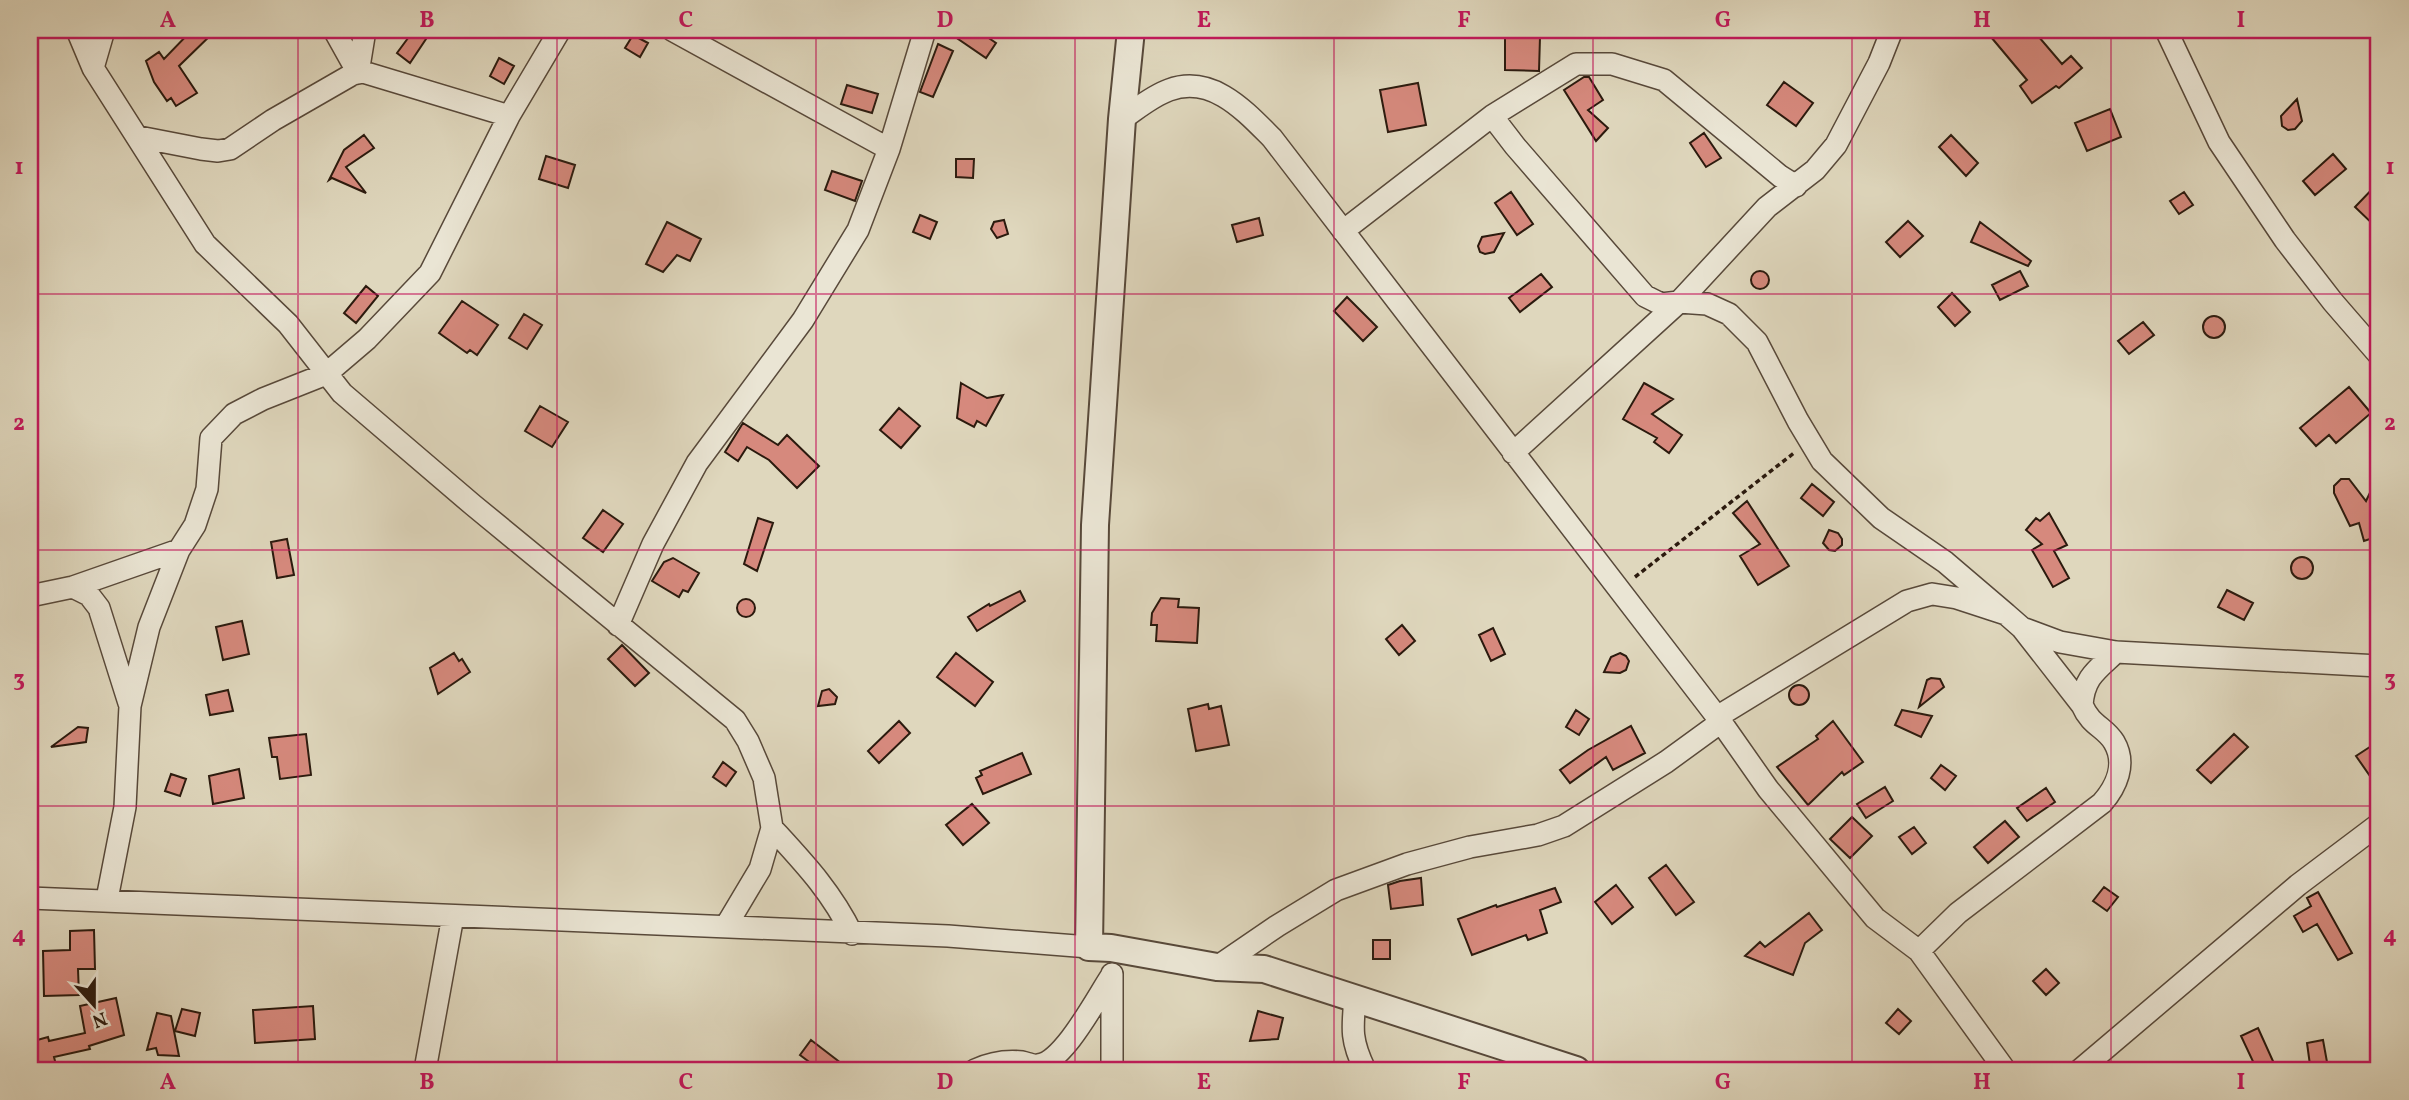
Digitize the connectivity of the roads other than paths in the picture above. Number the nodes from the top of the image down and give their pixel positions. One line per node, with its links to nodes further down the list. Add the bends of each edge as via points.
1 (77, 30): 11 (street)
2 (104, 30): 11 (street)
3 (334, 30): 12 (street)
4 (365, 30): 12 (street)
5 (560, 30): 13 (street)
6 (673, 30): 17 (street)
7 (925, 30): 17 (street)
8 (1892, 30): 18 (street, via 1836,145)
9 (2166, 30): 21 (street, via 2219,142 2285,240)
10 (1133, 32): 15 (street)
11 (93, 68): 16 (street)
12 (358, 72): 13 (street); 16 (street, via 230,149 201,149)
13 (509, 116): 22 (street, via 430,273)
14 (1492, 116): 18 (street, via 1576,64 1612,64 1664,80); 19 (street); 20 (street, via 1645,296 1661,304)
15 (1122, 119): 19 (street, via 1170,89 1209,89 1238,104 1272,138); 41 (street, via 1095,525)
16 (139, 137): 22 (street, via 205,244 288,324)
17 (889, 149): 28 (street, via 858,230 803,320 697,463 653,544)
18 (1796, 186): 20 (street, via 1767,207)
19 (1343, 231): 23 (street)
20 (1679, 302): 23 (street); 27 (street, via 1707,304 1729,314 1758,342 1822,461 1881,518 1945,562)
21 (2379, 355)
22 (327, 374): 24 (street, via 233,414 211,438 207,489 195,525); 28 (street, via 352,402)
23 (1513, 453): 33 (street)
24 (179, 550): 25 (street); 32 (street, via 149,627)
25 (73, 587): 26 (street); 32 (street, via 89,595 99,608)
26 (30, 596)
27 (2014, 621): 29 (street, via 2060,642); 31 (street); 33 (street, via 1957,598 1932,594 1907,601)
28 (618, 625): 35 (street, via 735,720 764,778)
29 (2116, 652): 30 (street); 31 (street, via 2090,676)
30 (2379, 666)
31 (2082, 705): 42 (street, via 2094,724 2114,741 2119,765 2114,789 1958,913)
32 (130, 706): 37 (street, via 125,807)
33 (1719, 719): 42 (street, via 1768,789 1875,918); 43 (street, via 1666,762 1564,826 1407,864 1336,890)
34 (2379, 824): 52 (street, via 2298,885)
35 (772, 828): 39 (street, via 760,869); 40 (street, via 831,895)
36 (30, 898): 37 (street)
37 (107, 899): 38 (street)
38 (453, 916): 39 (street); 46 (street)
39 (726, 926): 40 (street)
40 (852, 934): 41 (street)
41 (1100, 948): 43 (street); 44 (street)
42 (1919, 951): 51 (street)
43 (1217, 967): 45 (street, via 1264,969)
44 (1112, 975): 47 (street, via 1052,1060 1037,1065 991,1062); 48 (street)
45 (1355, 998): 49 (street, via 1352,1033); 50 (street)
46 (425, 1070)
47 (975, 1070)
48 (1112, 1070)
49 (1365, 1070)
50 (1576, 1070)
51 (2005, 1070)
52 (2080, 1070)

